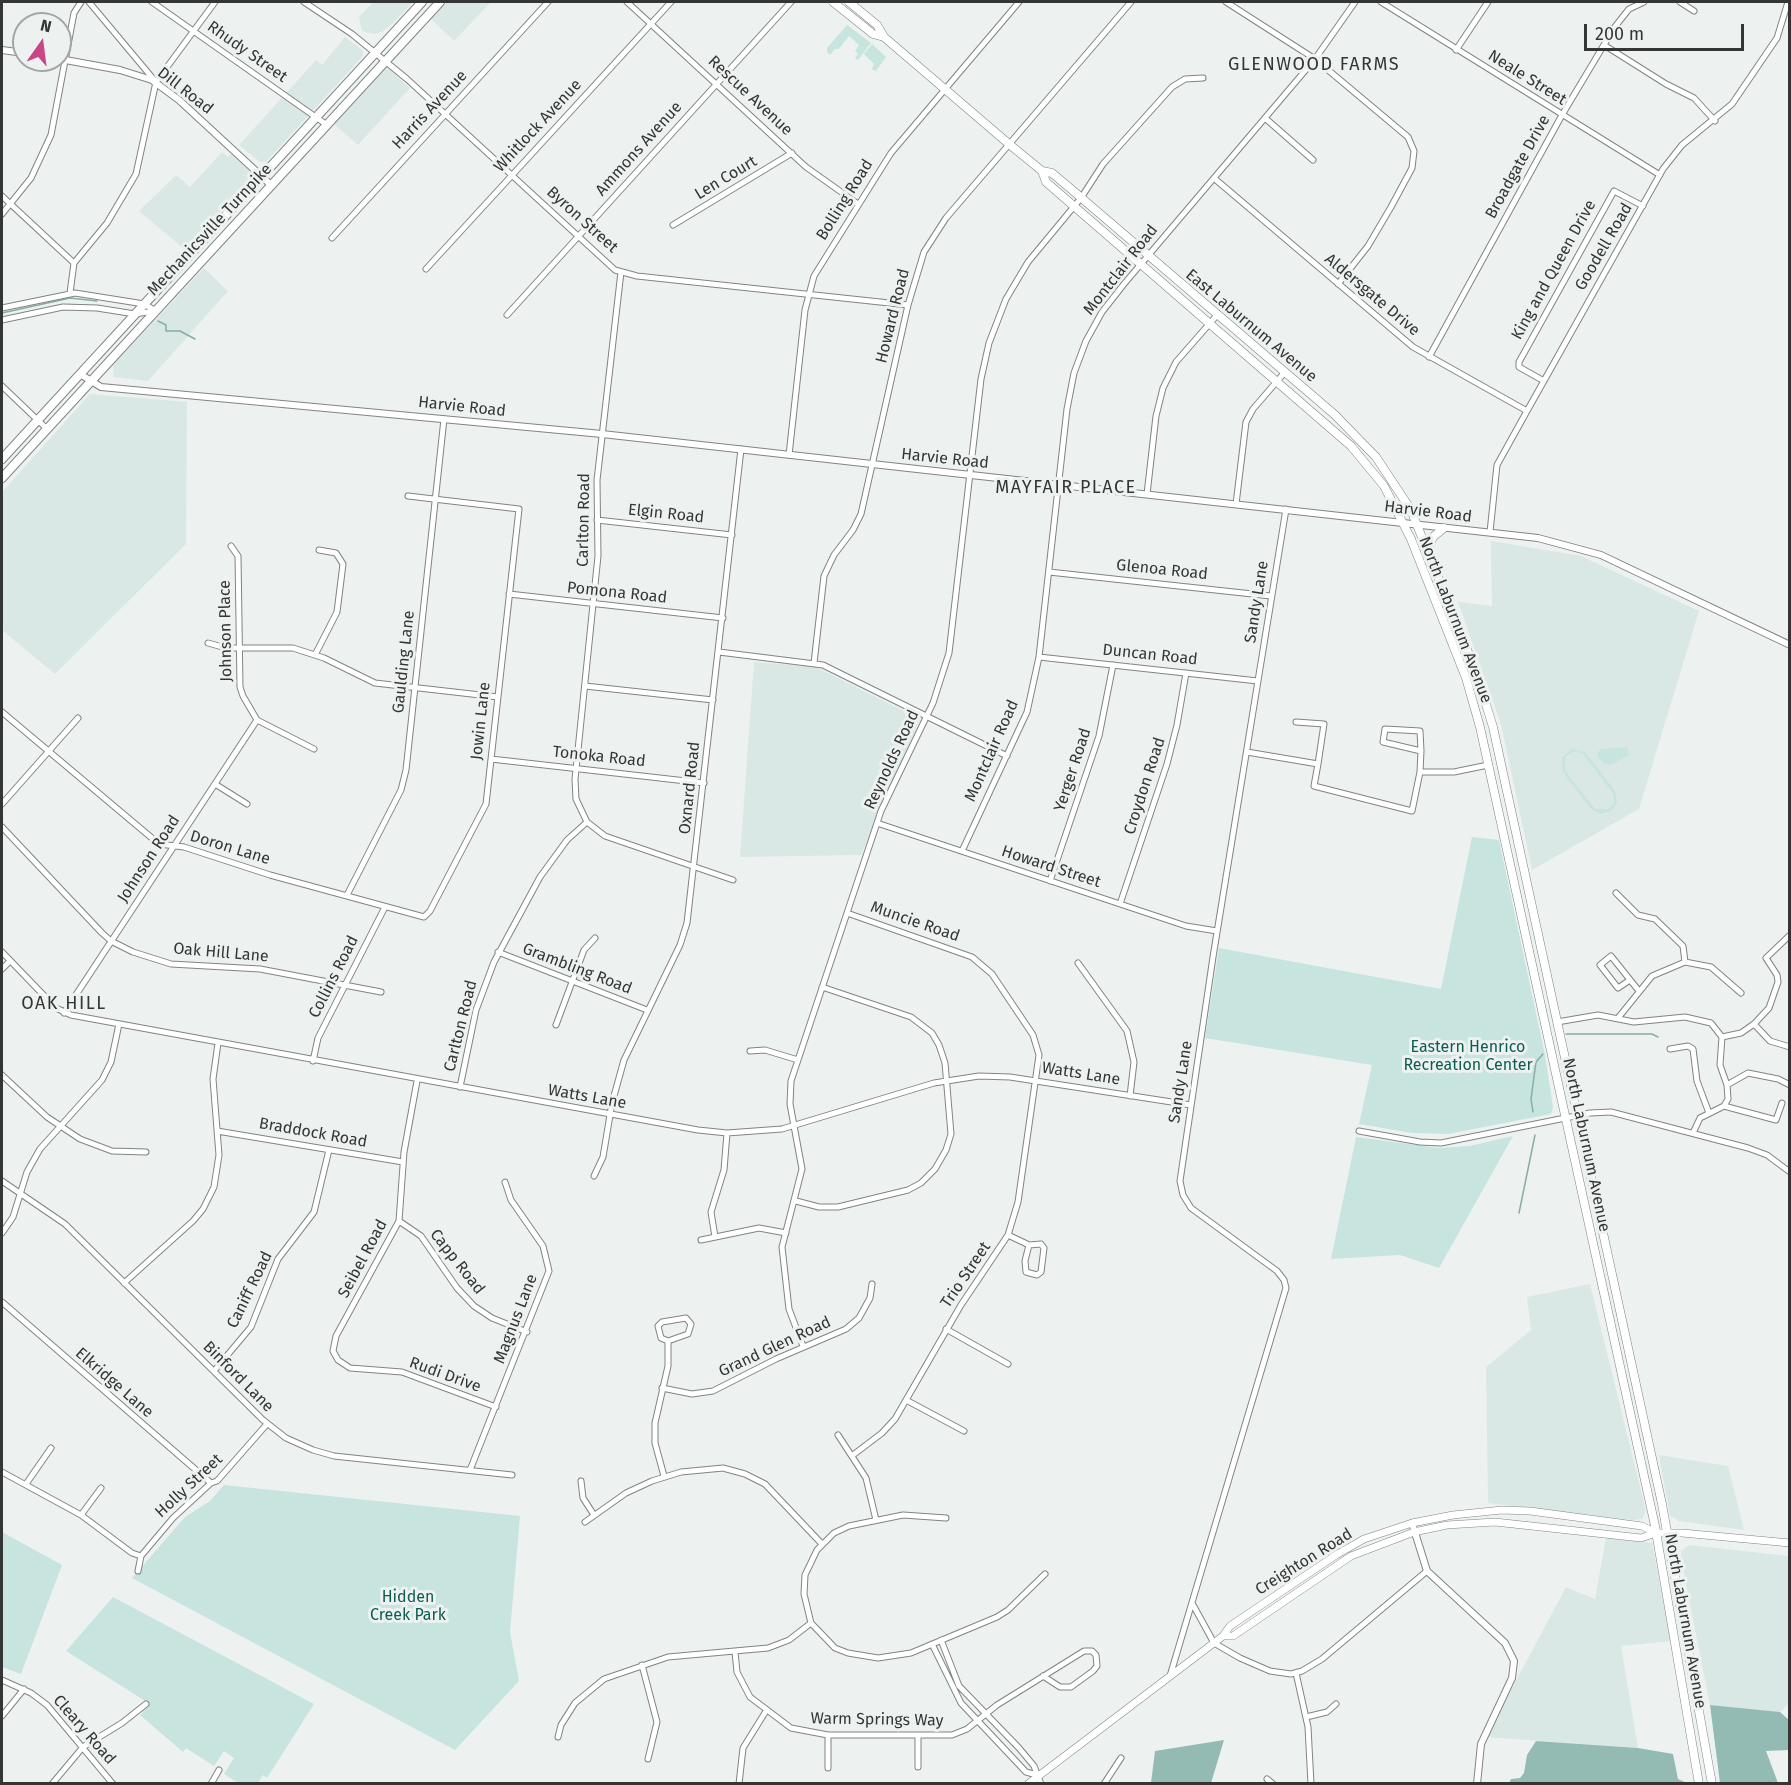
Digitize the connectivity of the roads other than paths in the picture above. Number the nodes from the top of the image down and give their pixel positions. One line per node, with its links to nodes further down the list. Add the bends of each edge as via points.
1 (81, 2): 25 (street)
2 (88, 2): 37 (street)
3 (152, 2): 27 (street, Rhudy Street)
4 (215, 2): 27 (street)
5 (304, 2): 23 (street, Byron Street)
6 (422, 2): 31 (highway, Mechanicsville Turnpike)
7 (440, 2): 33 (highway, Mechanicsville Turnpike)
8 (548, 2): 40 (street, Harris Avenue)
9 (627, 2): 26 (street, Rescue Avenue)
10 (671, 2): 26 (street, Whitlock Avenue)
11 (791, 2): 38 (street, Ammons Avenue)
12 (833, 2): 28 (main road, East Laburnum Avenue, via 873,34)
13 (849, 2): 28 (main road, East Laburnum Avenue, via 877,25)
14 (1018, 2): 39 (street, Bolling Road)
15 (1131, 2): 46 (street, Howard Road)
16 (1226, 2): 32 (street)
17 (1355, 2): 32 (street, Montclair Road)
18 (1381, 2): 30 (street, Neale Street)
19 (1488, 2): 30 (street)
20 (1644, 2): 29 (street, Broadgate Drive, via 1622,16)
21 (1680, 2): 24 (street)
22 (1788, 2): 44 (street, Goodell Road, via 1773,45 1732,104)
23 (313, 4): 31 (street, Byron Street)
24 (1694, 10)
25 (72, 21)
26 (651, 23): 38 (street, Rescue Avenue); 51 (street, Whitlock Avenue)
27 (194, 31): 37 (street); 42 (street, Rhudy Street)
28 (884, 37): 39 (main road, East Laburnum Avenue)
29 (1604, 45): 41 (street, Broadgate Drive); 44 (street, via 1694,98)
30 (1456, 50): 41 (street, Neale Street)
31 (376, 52): 33 (street, Byron Street); 42 (highway, Mechanicsville Turnpike)
32 (1315, 59): 43 (street, Montclair Road); 70 (street, via 1408,137 1414,151 1412,168 1386,216)
33 (386, 61): 40 (street, Byron Street); 45 (highway, Mechanicsville Turnpike)
34 (72, 62): 37 (street, Dill Road, via 120,70)
35 (60, 72): 57 (street, via 51,135 31,178)
36 (1203, 78): 56 (street, Reynolds Road, via 1185,79 1172,87 1103,164)
37 (156, 82): 50 (street, Dill Road); 66 (street, via 136,174 107,223)
38 (717, 84): 47 (street, Rescue Avenue); 63 (street, Ammons Avenue)
39 (944, 88): 46 (main road, East Laburnum Avenue); 58 (street, Bolling Road, via 891,153)
40 (445, 114): 51 (street, Byron Street); 64 (street, Harris Avenue)
41 (1562, 115): 52 (street, Neale Street); 82 (street, Broadgate Drive)
42 (316, 117): 45 (street, Rhudy Street); 50 (highway, Mechanicsville Turnpike)
43 (1265, 118): 48 (street); 53 (street, Montclair Road)
44 (1715, 120): 52 (street, Goodell Road, via 1682,145)
45 (327, 125): 54 (highway, Mechanicsville Turnpike)
46 (1009, 144): 49 (main road, East Laburnum Avenue); 74 (street, Howard Road, via 929,244)
47 (792, 153): 58 (street, Rescue Avenue); 62 (street, Len Court)
48 (1313, 160)
49 (1042, 171): 56 (main road, East Laburnum Avenue, via 1052,173); 59 (main road, East Laburnum Avenue, via 1046,182)
50 (263, 175): 54 (street, Dill Road); 73 (highway, Mechanicsville Turnpike)
51 (512, 175): 63 (street, Byron Street); 68 (street, Whitlock Avenue)
52 (1660, 175): 60 (street, Goodell Road)
53 (1215, 178): 65 (street, Montclair Road); 70 (street, Aldersgate Drive)
54 (271, 185): 76 (highway, Mechanicsville Turnpike)
55 (2, 196): 57 (street)
56 (1081, 198): 59 (street, Reynolds Road); 65 (main road, East Laburnum Avenue)
57 (11, 204): 61 (street); 66 (street)
58 (858, 204): 72 (street, Bolling Road, via 814,276)
59 (1074, 206): 67 (main road, East Laburnum Avenue); 98 (street, Reynolds Road, via 1028,262 1006,299 981,379)
60 (1643, 206): 86 (street, Goodell Road); 86 (street, King and Queen Drive, via 1614,191 1519,362 1519,367)
61 (2, 214)
62 (673, 225)
63 (578, 236): 69 (street, Byron Street); 79 (street, Ammons Avenue)
64 (332, 238)
65 (1149, 256): 67 (street, Montclair Road); 78 (main road, East Laburnum Avenue)
66 (74, 263): 71 (street)
67 (1142, 264): 81 (main road, East Laburnum Avenue); 100 (street, Montclair Road, via 1102,312 1086,341 1069,397)
68 (426, 269)
69 (621, 272): 72 (street, Byron Street); 93 (street, Carlton Road)
70 (1338, 284): 82 (street, Aldersgate Drive)
71 (70, 293): 73 (street); 75 (street)
72 (808, 294): 74 (street, Byron Street); 95 (street, Bolling Road)
73 (144, 304): 76 (street); 77 (highway, Mechanicsville Turnpike)
74 (908, 305): 97 (street, Howard Road)
75 (2, 308)
76 (156, 311): 77 (street); 87 (highway, Mechanicsville Turnpike)
77 (135, 314): 80 (street, via 63,307); 84 (highway, Mechanicsville Turnpike)
78 (1218, 314): 81 (street); 83 (main road, East Laburnum Avenue)
79 (507, 315)
80 (2, 320)
81 (1210, 323): 85 (main road, East Laburnum Avenue); 101 (street, via 1176,362 1163,388)
82 (1429, 357): 89 (street, Aldersgate Drive)
83 (1285, 372): 85 (street); 108 (main road, East Laburnum Avenue, via 1368,447 1400,489)
84 (80, 374): 87 (street, Harvie Road); 91 (highway, Mechanicsville Turnpike)
85 (1277, 381): 104 (street, via 1246,422); 107 (main road, East Laburnum Avenue, via 1356,451 1378,477)
86 (1544, 381): 89 (street, Goodell Road)
87 (90, 382): 90 (street, Harvie Road, via 101,387); 92 (highway, Mechanicsville Turnpike)
88 (2, 386): 91 (street)
89 (1527, 411): 110 (street, Goodell Road, via 1497,465)
90 (444, 419): 93 (street, Harvie Road); 103 (street, Gaulding Lane)
91 (38, 420): 92 (street); 96 (highway, Mechanicsville Turnpike)
92 (47, 429): 99 (highway, Mechanicsville Turnpike)
93 (602, 434): 94 (street, Harvie Road); 106 (street, Carlton Road)
94 (741, 449): 95 (street, Harvie Road); 111 (street, Oxnard Road)
95 (789, 455): 97 (street, Harvie Road)
96 (2, 459)
97 (873, 465): 98 (street, Harvie Road); 126 (street, Howard Road, via 858,523 824,576)
98 (969, 475): 100 (street, Harvie Road); 135 (street, Reynolds Road, via 949,653)
99 (2, 478)
100 (1058, 485): 101 (street, Harvie Road); 115 (street, Montclair Road)
101 (1147, 494): 104 (street, Harvie Road)
102 (408, 496): 103 (street)
103 (435, 500): 116 (street, Jowin Lane, via 519,509); 131 (street, Gaulding Lane)
104 (1236, 504): 105 (street, Harvie Road)
105 (1286, 509): 107 (street, Harvie Road); 117 (street, Sandy Lane)
106 (597, 520): 111 (street, Elgin Road); 118 (street, Carlton Road)
107 (1404, 523): 108 (street, Harvie Road); 146 (main road, North Laburnum Avenue, via 1466,678)
108 (1418, 525): 109 (street, Harvie Road); 113 (main road, North Laburnum Avenue)
109 (1444, 528): 110 (street, Harvie Road); 113 (main road, via 1433,537)
110 (1490, 532): 121 (street, Harvie Road, via 1538,538 1600,555)
111 (732, 535): 119 (street, Oxnard Road)
112 (231, 546): 122 (street, Johnson Place, via 238,556)
113 (1428, 549): 187 (main road, North Laburnum Avenue, via 1484,695)
114 (319, 550): 124 (street, via 336,553 343,564 337,612)
115 (1049, 572): 117 (street, Glenoa Road); 125 (street, Montclair Road)
116 (509, 594): 118 (street, Pomona Road); 132 (street, Jowin Lane)
117 (1271, 596): 129 (street, Sandy Lane)
118 (594, 604): 119 (street, Pomona Road); 130 (street, Carlton Road)
119 (723, 618): 123 (street, Oxnard Road)
120 (208, 643): 122 (street)
121 (1790, 645)
122 (240, 648): 124 (street, via 293,648); 137 (street, Johnson Place, via 240,687)
123 (719, 652): 126 (street); 133 (street, Oxnard Road)
124 (315, 655): 131 (street, via 370,682)
125 (1039, 657): 127 (street, Duncan Road); 143 (street, Montclair Road, via 1027,712)
126 (814, 663): 135 (street)
127 (1113, 665): 128 (street, Duncan Road); 160 (street, Yerger Road, via 1099,736)
128 (1186, 673): 129 (street, Duncan Road); 163 (street, Croydon Road, via 1167,764)
129 (1258, 681): 142 (street, Sandy Lane)
130 (585, 686): 133 (street); 147 (street, Carlton Road)
131 (415, 688): 132 (street); 162 (street, Gaulding Lane, via 403,782)
132 (498, 697): 144 (street, Jowin Lane)
133 (713, 700): 149 (street, Oxnard Road)
134 (2, 712): 141 (street, Doron Lane)
135 (926, 717): 143 (street); 154 (street, Reynolds Road)
136 (78, 718): 141 (street)
137 (257, 720): 139 (street); 150 (street, Johnson Road)
138 (1296, 722): 145 (street, via 1324,724)
139 (314, 749)
140 (1421, 751): 140 (street, via 1383,742 1384,730 1420,732); 148 (street)
141 (49, 752): 151 (street); 156 (street, Doron Lane, via 159,844)
142 (1247, 752): 145 (street); 167 (street, Sandy Lane)
143 (1007, 756): 157 (street, Montclair Road)
144 (491, 759): 147 (street, Tonoka Road); 166 (street, Jowin Lane, via 482,814 430,911)
145 (1318, 764): 148 (street, via 1314,786 1412,811)
146 (1488, 765): 148 (street, via 1461,771); 212 (main road, North Laburnum Avenue)
147 (576, 768): 149 (street, Tonoka Road); 153 (street, via 576,799)
148 (1420, 771)
149 (704, 783): 158 (street, Oxnard Road)
150 (215, 784): 152 (street); 156 (street, Johnson Road)
151 (2, 804)
152 (248, 804)
153 (587, 822): 158 (street, via 611,839); 172 (street, Carlton Road, via 540,877)
154 (877, 823): 157 (street, Howard Street); 165 (street, Reynolds Road)
155 (2, 827): 170 (street, Oak Hill Lane)
156 (173, 847): 162 (street, Doron Lane); 170 (street, Johnson Road)
157 (962, 851): 160 (street, Howard Street)
158 (694, 867): 159 (street); 184 (street, Oxnard Road, via 686,929)
159 (733, 880)
160 (1050, 881): 163 (street, Howard Street)
161 (1616, 893): 174 (street, via 1638,915 1655,919 1683,946)
162 (347, 895): 164 (street, Doron Lane)
163 (1120, 904): 167 (street, Howard Street)
164 (385, 908): 166 (street, Doron Lane); 179 (street, Collins Road)
165 (847, 913): 180 (street, Reynolds Road); 200 (street, Muncie Road, via 958,950 982,964 1033,1035 1039,1055)
166 (421, 918)
167 (1217, 932): 207 (street, Sandy Lane)
168 (1790, 935): 190 (street, via 1766,958 1778,975 1778,982 1771,1005)
169 (595, 938): 178 (street, via 584,950)
170 (111, 941): 179 (street, Oak Hill Lane, via 171,964 260,969); 185 (street, Johnson Road)
171 (2, 952): 173 (street)
172 (498, 952): 178 (street, Grambling Road); 204 (street, Carlton Road, via 476,1010)
173 (10, 961): 176 (street); 185 (street)
174 (1685, 962): 181 (street, via 1652,976); 183 (street, via 1711,967)
175 (1078, 963): 205 (street, via 1127,1031 1134,1062)
176 (2, 969)
177 (1630, 980): 177 (street, via 1611,956 1600,965 1618,988); 181 (street)
178 (572, 981): 184 (street, Grambling Road); 189 (street)
179 (345, 985): 182 (street, Oak Hill Lane); 197 (street, Collins Road, via 318,1038)
180 (822, 987): 196 (street, Reynolds Road); 199 (street, via 919,1021 939,1045)
181 (1639, 991): 186 (street)
182 (381, 992)
183 (1741, 993)
184 (647, 1010): 210 (street, Oxnard Road, via 624,1060)
185 (63, 1013): 188 (street, Watts Lane)
186 (1618, 1018): 187 (street, via 1598,1015); 191 (street, via 1634,1022 1685,1017 1711,1023)
187 (1557, 1022): 211 (main road, North Laburnum Avenue)
188 (119, 1024): 192 (street, Watts Lane); 213 (street, via 111,1062 102,1080)
189 (556, 1024)
190 (1754, 1024): 191 (street, via 1741,1034); 193 (street, via 1770,1041)
191 (1722, 1037): 202 (street, via 1720,1065)
192 (218, 1043): 197 (street, Watts Lane); 215 (street, via 213,1079)
193 (1790, 1047)
194 (1670, 1049): 209 (street, via 1693,1049 1697,1081)
195 (750, 1051): 196 (street, via 765,1050)
196 (798, 1060): 214 (street, Reynolds Road, via 791,1081)
197 (313, 1061): 201 (street, Watts Lane)
198 (2, 1075): 213 (street)
199 (947, 1080): 200 (street, Watts Lane, via 989,1076); 214 (street, Watts Lane); 227 (street, via 952,1124 948,1146 935,1169 921,1183 895,1195 838,1207 819,1208)
200 (1036, 1080): 205 (street, Watts Lane); 231 (street, Trio Street, via 1018,1202)
201 (417, 1081): 204 (street, Watts Lane); 221 (street, Seibel Road)
202 (1727, 1085): 203 (street, via 1748,1073); 208 (street)
203 (1790, 1085)
204 (460, 1088): 210 (street, Watts Lane)
205 (1130, 1096): 207 (street, Watts Lane)
206 (1782, 1103): 208 (street, via 1776,1120)
207 (1191, 1105): 276 (street, Sandy Lane, via 1180,1172 1183,1195 1202,1218 1277,1271 1286,1288)
208 (1724, 1106): 209 (street)
209 (1709, 1113): 218 (street, via 1697,1121)
210 (610, 1115): 217 (street, Watts Lane); 223 (street, Oxnard Road, via 603,1157)
211 (1578, 1116): 212 (street); 218 (street, via 1616,1112); 269 (main road, North Laburnum Avenue)
212 (1566, 1118): 216 (street, via 1441,1143); 268 (main road, North Laburnum Avenue)
213 (60, 1126): 220 (street, via 98,1147); 226 (street, via 33,1159)
214 (794, 1126): 217 (street, Watts Lane); 227 (street, Reynolds Road, via 802,1169)
215 (217, 1131): 219 (street, Braddock Road); 235 (street, via 218,1170 203,1209)
216 (1359, 1131)
217 (727, 1133): 232 (street, via 724,1170 711,1212)
218 (1693, 1133): 222 (street, via 1767,1155)
219 (329, 1150): 221 (street, Braddock Road); 244 (street, Caniff Road, via 314,1212 278,1259 251,1327)
220 (146, 1152)
221 (403, 1162): 228 (street, Seibel Road)
222 (1790, 1172)
223 (594, 1176)
224 (2, 1181): 226 (street, Binford Lane)
225 (505, 1182): 239 (street, Magnus Lane, via 508,1195 549,1261 546,1283)
226 (21, 1193): 229 (street, via 13,1217); 235 (street, Binford Lane, via 65,1224)
227 (796, 1201): 230 (street, Reynolds Road)
228 (399, 1221): 239 (street, Capp Road, via 421,1236 474,1306); 243 (street, Seibel Road, via 336,1336 334,1354)
229 (2, 1233)
230 (786, 1233): 232 (street, via 759,1228); 241 (street, Reynolds Road, via 782,1247 789,1308)
231 (1008, 1235): 234 (street); 238 (street, Trio Street)
232 (715, 1237): 233 (street)
233 (701, 1240)
234 (1029, 1245): 234 (street, via 1038,1243 1044,1248 1041,1272 1037,1275 1026,1272)
235 (124, 1283): 244 (street, Binford Lane)
236 (872, 1284): 241 (street, Grand Glen Road, via 870,1298 859,1318 846,1329)
237 (2, 1302): 258 (street, Elkridge Lane)
238 (946, 1329): 242 (street); 246 (street, Trio Street)
239 (526, 1332): 247 (street, Magnus Lane)
240 (668, 1341): 240 (street, via 687,1334 691,1324 686,1318 658,1326 662,1338); 245 (street, via 668,1366)
241 (803, 1346): 245 (street, Grand Glen Road, via 713,1391 692,1394)
242 (1008, 1364)
243 (350, 1368): 247 (street, Rudi Drive, via 412,1375)
244 (214, 1371): 248 (street, Binford Lane)
245 (662, 1388): 256 (street, via 655,1434)
246 (906, 1400): 249 (street); 252 (street, Trio Street, via 889,1426)
247 (496, 1407): 253 (street, Magnus Lane)
248 (267, 1424): 253 (street, Binford Lane, via 297,1444 324,1453); 258 (street, Holly Street, via 226,1472)
249 (964, 1431)
250 (838, 1435): 252 (street)
251 (51, 1449): 259 (street)
252 (853, 1455): 264 (street, via 866,1478)
253 (470, 1470): 255 (street, Binford Lane)
254 (2, 1472): 259 (street)
255 (512, 1475)
256 (664, 1476): 262 (street, via 626,1493); 271 (street, via 712,1468 746,1474 774,1492)
257 (581, 1481): 262 (street, via 583,1497)
258 (211, 1483): 272 (street, Holly Street, via 173,1518)
259 (26, 1484): 261 (street)
260 (101, 1488): 261 (street)
261 (81, 1515): 272 (street)
262 (594, 1515): 265 (street)
263 (946, 1518): 264 (street, via 914,1514)
264 (876, 1520): 271 (street, via 842,1529)
265 (585, 1522)
266 (1412, 1523): 267 (street); 268 (main road, Creighton Road, via 1517,1510 1641,1526); 278 (main road, Creighton Road, via 1364,1539 1336,1555 1230,1626)
267 (1414, 1532): 268 (main road, Creighton Road, via 1486,1521 1641,1538); 274 (street); 278 (main road, Creighton Road, via 1351,1557 1233,1636)
268 (1656, 1533): 269 (main road, Creighton Road); 317 (main road, North Laburnum Avenue)
269 (1668, 1533): 270 (main road, Creighton Road); 318 (main road, North Laburnum Avenue)
270 (1790, 1543)
271 (822, 1544): 277 (street, via 808,1566 804,1584)
272 (141, 1556): 273 (street, Holly Street)
273 (138, 1571)
274 (1427, 1571): 284 (street, via 1322,1659); 316 (street, via 1505,1643 1514,1661 1512,1678 1481,1744)
275 (1046, 1574): 279 (street, via 1008,1610)
276 (1192, 1603): 280 (street); 286 (street, Sandy Lane)
277 (811, 1623): 281 (street, via 835,1648 863,1657 893,1656); 282 (street, via 789,1640 768,1648)
278 (1223, 1636): 280 (main road, Creighton Road)
279 (940, 1640): 281 (street); 292 (street, via 959,1686)
280 (1214, 1642): 284 (street, via 1270,1671); 286 (main road, Creighton Road)
281 (932, 1644): 295 (street, via 955,1695)
282 (735, 1652): 283 (street, via 668,1657); 291 (street, Warm Springs Way, via 741,1685)
283 (642, 1665): 298 (street, via 604,1679 582,1696 569,1711); 301 (street, via 657,1722)
284 (1296, 1673): 294 (street)
285 (1043, 1676): 285 (street, Warm Springs Way, via 1084,1651 1096,1655 1097,1666 1071,1687 1060,1687); 292 (street, Warm Springs Way)
286 (1170, 1676): 305 (main road, Creighton Road)
287 (2, 1680): 288 (street, Cleary Road)
288 (24, 1689): 293 (street); 299 (street, Cleary Road, via 47,1706)
289 (146, 1704): 299 (street)
290 (1336, 1704): 294 (street, via 1327,1712)
291 (766, 1711): 296 (street, Warm Springs Way, via 791,1728); 310 (street, via 743,1748)
292 (985, 1714): 295 (street, Warm Springs Way); 305 (street, via 1034,1766)
293 (2, 1716)
294 (1306, 1717): 315 (street)
295 (978, 1721): 297 (street, Warm Springs Way, via 952,1735); 305 (street, via 1026,1772)
296 (828, 1735): 297 (street, Warm Springs Way); 303 (street)
297 (918, 1736): 302 (street)
298 (558, 1737)
299 (83, 1747): 307 (street); 308 (street, Cleary Road)
300 (1122, 1758): 313 (street)
301 (648, 1760)
302 (918, 1767)
303 (828, 1768)
304 (219, 1770): 309 (street)
305 (1037, 1776): 311 (main road, Creighton Road); 312 (street)
306 (1267, 1779): 314 (street)
307 (52, 1784)
308 (113, 1784)
309 (211, 1784)
310 (739, 1784)
311 (1028, 1784)
312 (1041, 1784)
313 (1104, 1784)
314 (1274, 1784)
315 (1311, 1784)
316 (1477, 1784)
317 (1700, 1784)
318 (1712, 1784)

